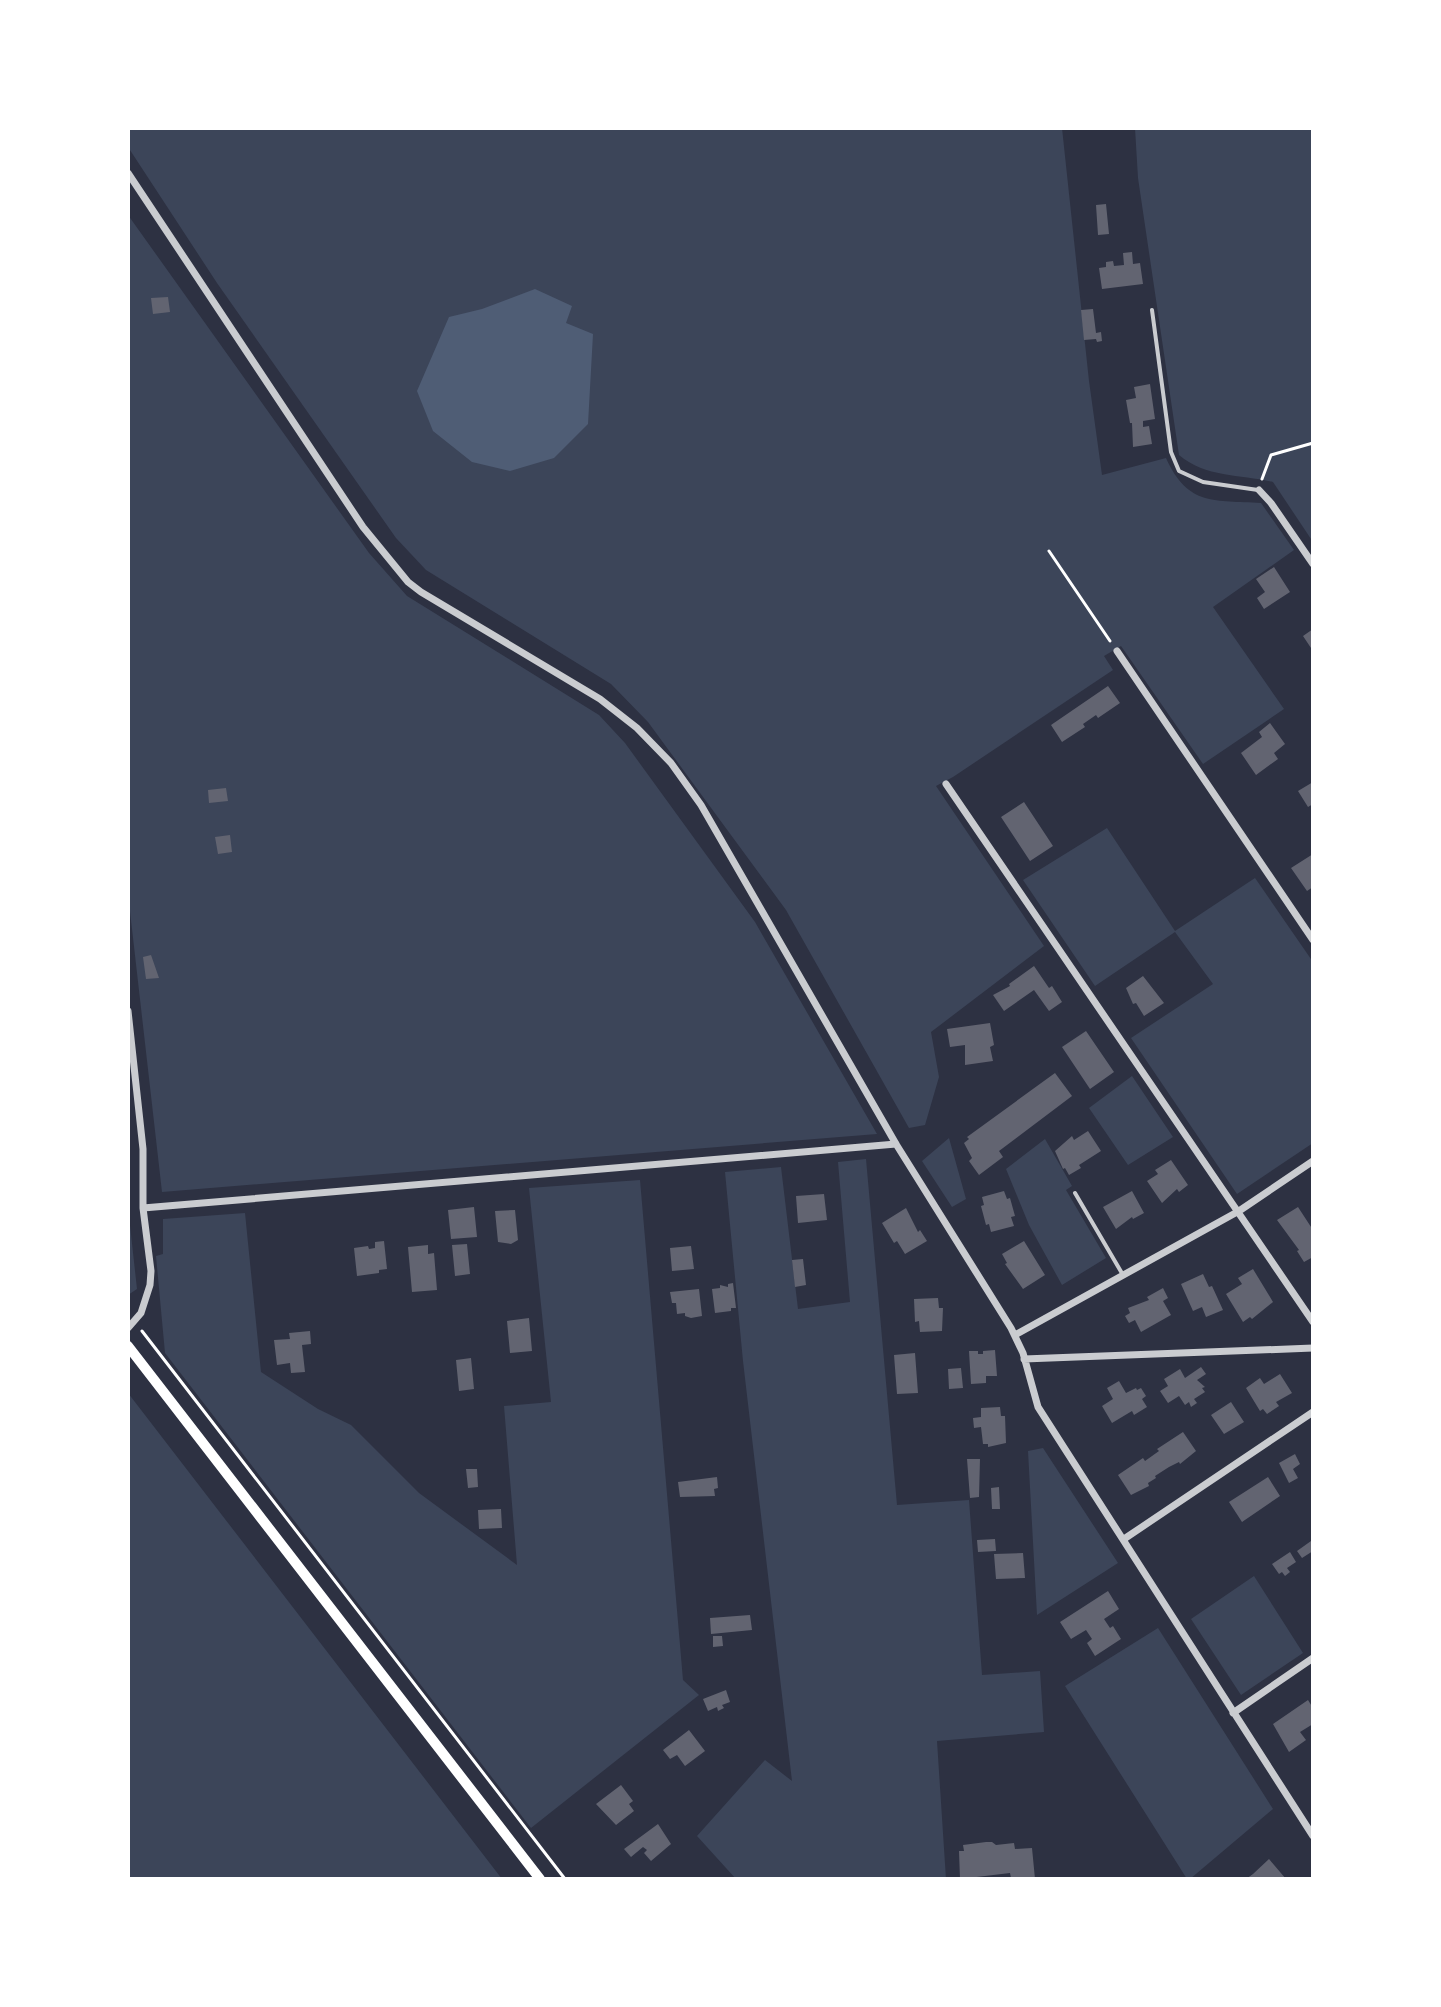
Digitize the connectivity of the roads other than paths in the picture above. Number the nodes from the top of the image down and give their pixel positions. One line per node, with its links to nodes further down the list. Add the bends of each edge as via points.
1 (128, 173): 9 (street, via 363,527 408,582 600,699 671,763 701,805)
2 (1152, 310): 3 (lane, via 1171,452 1179,471 1203,482)
3 (1259, 490): 4 (street)
4 (1313, 564)
5 (1117, 651): 7 (street)
6 (946, 784): 13 (street)
7 (1313, 940)
8 (128, 1011): 12 (street, via 143,1149)
9 (896, 1144): 12 (street); 17 (street)
10 (1313, 1161): 13 (street)
11 (1075, 1193): 14 (lane)
12 (143, 1208): 16 (street, via 150,1285)
13 (1239, 1211): 14 (street); 15 (street)
14 (1124, 1277): 17 (street)
15 (1313, 1322)
16 (132, 1325)
17 (1015, 1335): 20 (street)
18 (128, 1346): 26 (main road)
19 (1313, 1348): 20 (street)
20 (1024, 1359): 22 (street, via 1038,1407)
21 (1313, 1412): 22 (street)
22 (1124, 1539): 24 (street)
23 (1313, 1658): 24 (street)
24 (1233, 1713): 25 (street)
25 (1313, 1836)
26 (540, 1879)

